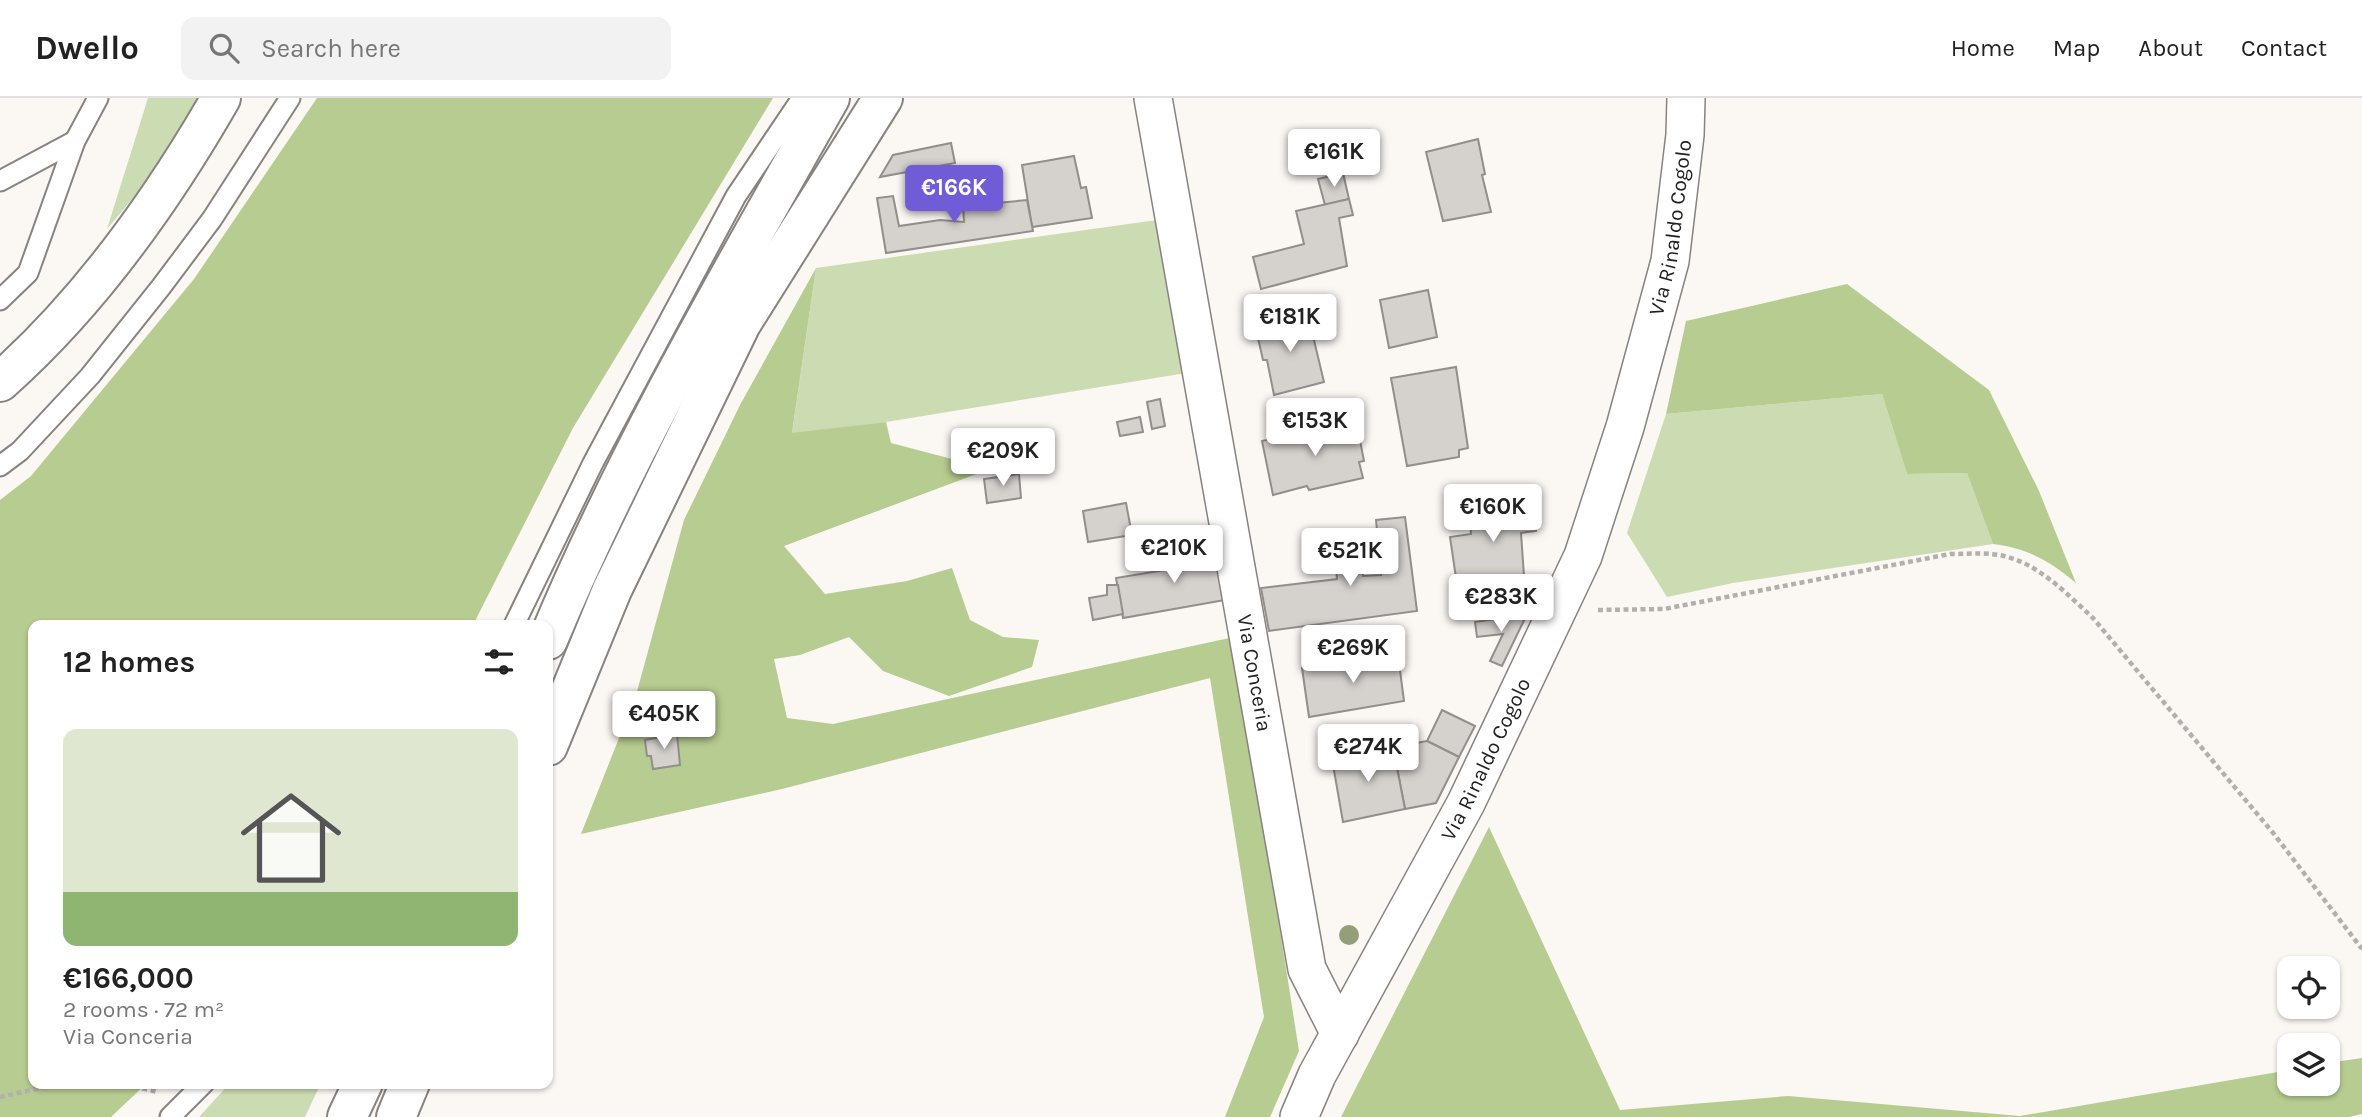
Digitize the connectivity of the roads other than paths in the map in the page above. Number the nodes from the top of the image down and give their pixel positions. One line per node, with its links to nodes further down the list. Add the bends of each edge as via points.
1 (98, 98): 9 (lane)
2 (221, 98): 12 (highway, via 191,150 100,276 36,350)
3 (290, 98): 13 (lane, via 212,219 161,287 90,376)
4 (802, 98): 14 (lane, via 736,196 593,463)
5 (830, 98): 15 (highway, via 707,315 579,564)
6 (883, 98): 16 (highway, via 741,324 612,590)
7 (1153, 98): 17 (street, Via Conceria, via 1307,969)
8 (1686, 98): 17 (street, Via Rinaldo Cogolo, via 1670,261 1625,428 1583,556 1466,803)
9 (75, 141): 10 (lane); 11 (lane, via 28,274)
10 (0, 181)
11 (0, 300)
12 (0, 382)
13 (0, 467)
14 (516, 620)
15 (553, 628)
16 (553, 734)
17 (1340, 1034): 24 (street, Via Rinaldo Cogolo)
18 (198, 1089): 21 (lane)
19 (360, 1089): 22 (highway)
20 (408, 1089): 23 (highway)
21 (170, 1117)
22 (347, 1117)
23 (396, 1117)
24 (1299, 1117)

